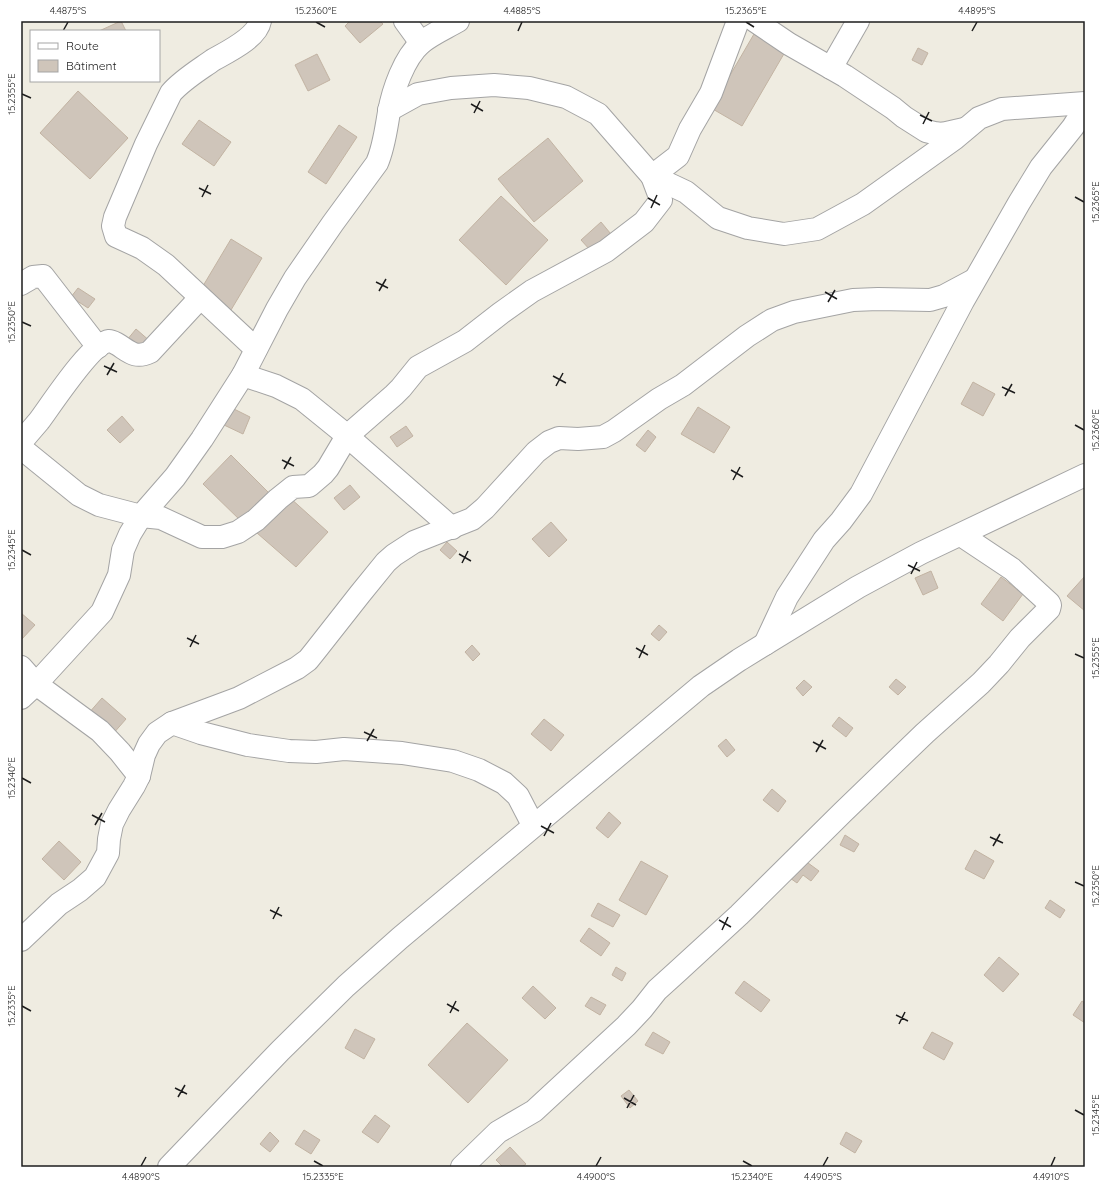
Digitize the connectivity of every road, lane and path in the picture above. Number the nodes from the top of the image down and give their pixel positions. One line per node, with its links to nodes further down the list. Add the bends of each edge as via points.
1 (260, 21): 16 (street, via 257,29 242,43 212,61 171,92 115,216 113,226 116,236 142,248 166,265)
2 (405, 21): 7 (street)
3 (458, 21): 7 (street)
4 (738, 21): 13 (street, via 710,93 678,156)
5 (754, 21): 8 (street)
6 (858, 21): 8 (street)
7 (421, 44): 11 (street, via 411,54 399,78)
8 (831, 68): 12 (street, via 926,130 942,134)
9 (1085, 103): 12 (street, via 1002,109 979,118)
10 (1085, 108): 14 (street, via 1026,191)
11 (389, 110): 13 (street, via 418,94 451,88 494,85 529,88 566,97 598,114); 18 (street, via 377,163 295,278)
12 (967, 128): 13 (street, via 863,204 817,229 784,234 748,228 718,218 686,192)
13 (652, 176): 20 (street, via 661,200 644,222 599,255 532,291 465,341 418,367 402,388)
14 (974, 280): 25 (street, via 944,296 930,300 854,300 794,312 772,320 683,385 658,399 614,431 603,437 559,438 549,442 536,452 485,508 472,519); 27 (street, via 861,494 824,540 787,597)
15 (21, 284): 17 (street, via 33,277 43,276)
16 (200, 298): 17 (street, via 150,352 143,356 137,356 109,341); 18 (street)
17 (98, 347): 21 (street, via 78,368)
18 (256, 349): 19 (street)
19 (243, 375): 20 (street, via 276,386 302,399); 24 (street, via 175,477)
20 (347, 436): 24 (street, via 323,474 309,486 293,487 256,520 238,532 222,537 202,537 161,518); 25 (street)
21 (21, 442)
22 (21, 448): 24 (street, via 79,495 99,505)
23 (1085, 475): 26 (street)
24 (141, 516): 29 (street, via 123,550 119,575 102,612)
25 (452, 528): 30 (street, via 414,542 394,554 308,660 297,668 239,698)
26 (961, 535): 27 (street, via 858,587); 35 (street, via 1012,569 1048,603 1049,609 981,683 925,733 739,915 656,990 626,1026 534,1111 498,1132)
27 (765, 644): 32 (street, via 701,686)
28 (21, 667): 29 (street)
29 (29, 691): 31 (street, via 100,731)
30 (172, 723): 31 (street, via 157,733 149,744); 32 (street, via 248,745 282,750 316,752 344,749 395,752 453,761 479,770 504,783 518,796)
31 (139, 776): 33 (street, via 112,824 108,853 94,877)
32 (533, 825): 34 (street, via 438,904 346,986)
33 (21, 940)
34 (169, 1167)
35 (462, 1167)

